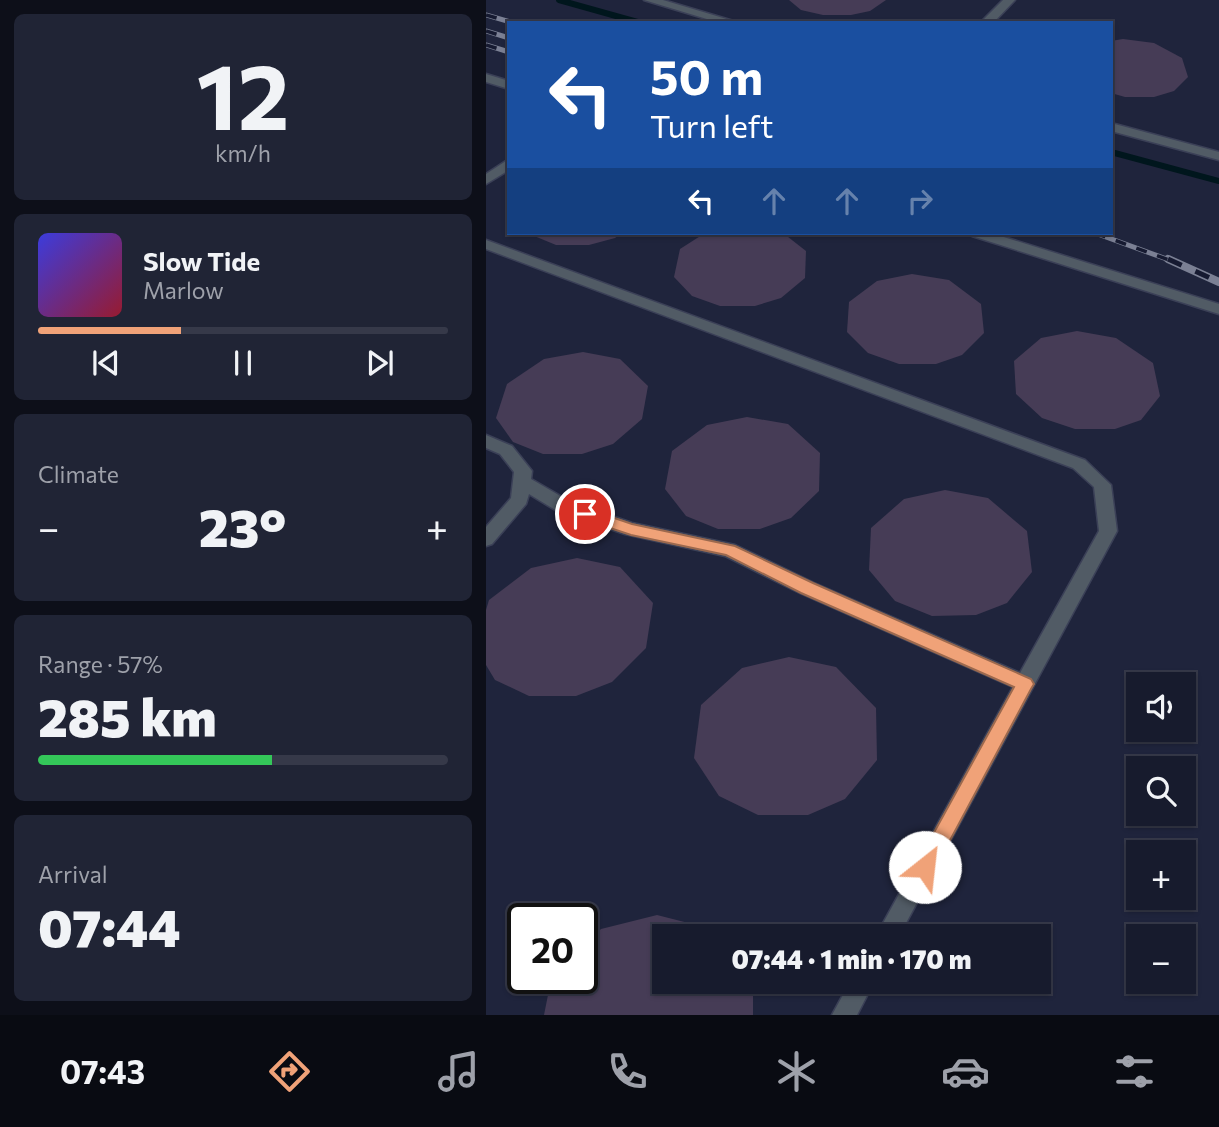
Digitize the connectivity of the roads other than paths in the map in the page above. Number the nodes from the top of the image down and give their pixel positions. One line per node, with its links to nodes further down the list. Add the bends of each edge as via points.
1 (650, 0): 3 (lane)
2 (1009, 0): 4 (lane)
3 (727, 21)
4 (988, 21)
5 (486, 78): 6 (lane)
6 (507, 84)
7 (1113, 128): 8 (lane)
8 (1219, 156)
9 (507, 164): 10 (lane)
10 (486, 180)
11 (983, 235): 13 (lane)
12 (486, 244): 17 (lane, via 1079,464 1102,485 1108,531)
13 (1219, 309)
14 (486, 441): 15 (lane, via 506,450 523,471)
15 (522, 482): 16 (lane, via 520,500); 17 (lane, via 563,506 631,529 729,550)
16 (486, 539)
17 (1025, 684): 18 (lane)
18 (894, 924)
19 (855, 994): 20 (lane)
20 (844, 1015)

